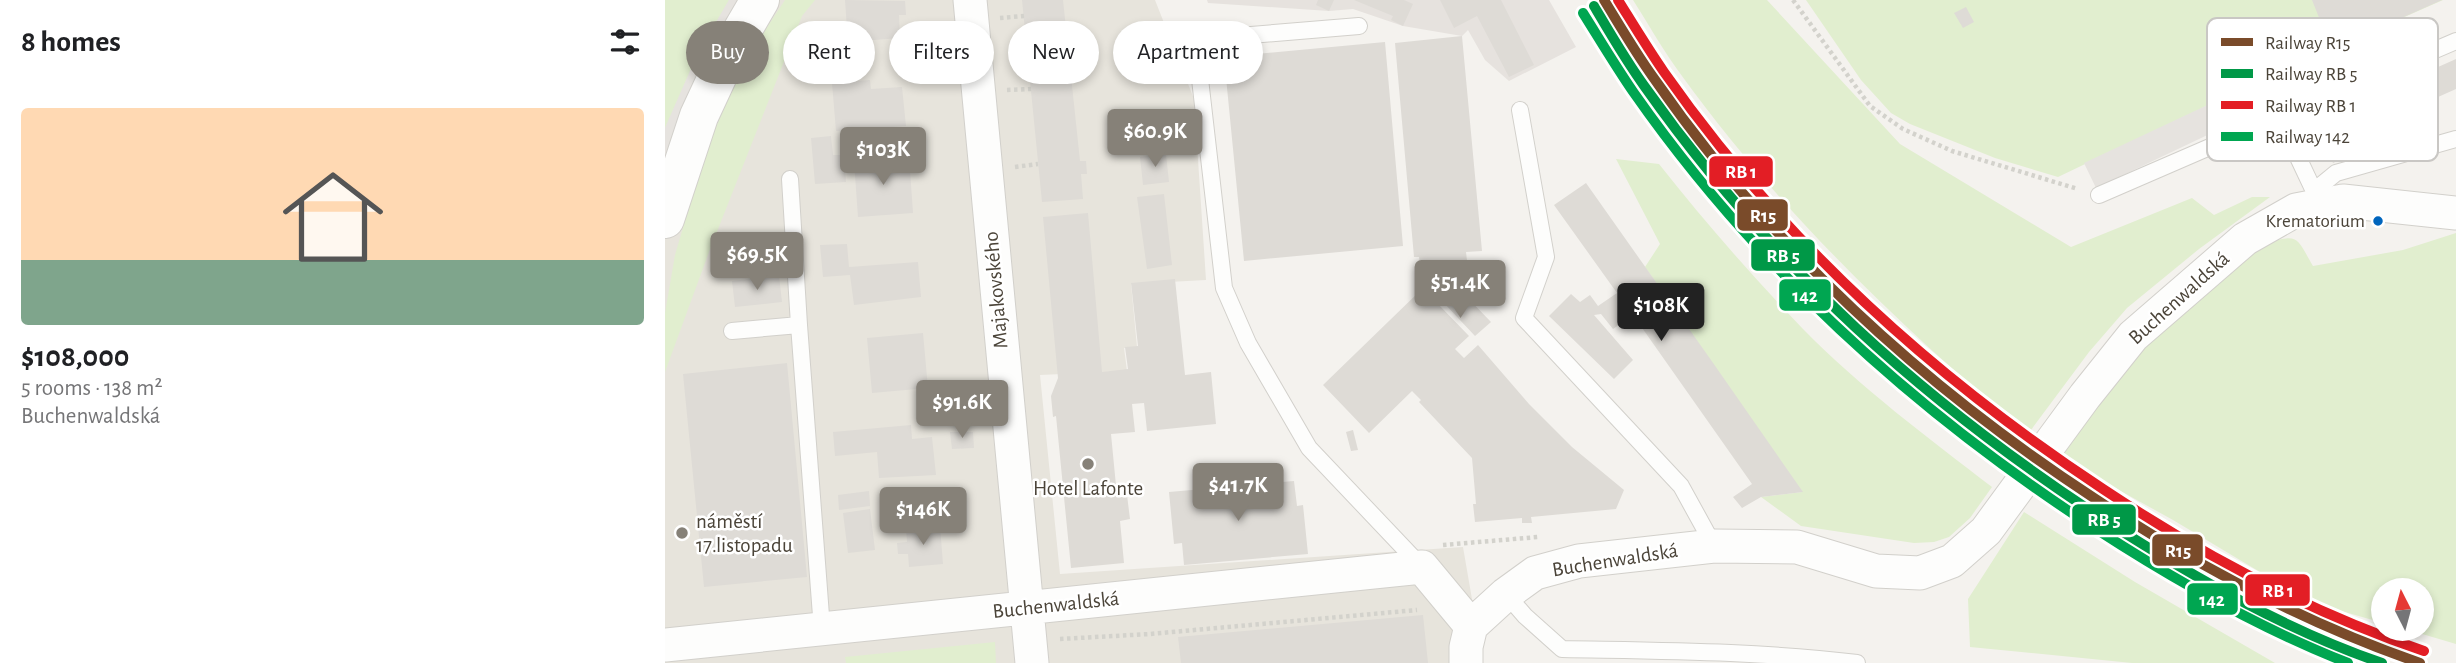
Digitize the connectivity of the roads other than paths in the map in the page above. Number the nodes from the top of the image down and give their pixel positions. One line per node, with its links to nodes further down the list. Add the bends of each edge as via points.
1 (760, 0): 16 (street, via 699,116)
2 (970, 0): 22 (street, Majakovského)
3 (1359, 26): 20 (lane, via 1215,38 1197,54 1224,288 1248,343 1309,448)
4 (2456, 41): 5 (lane)
5 (2438, 49)
6 (1520, 110): 19 (lane, via 1546,257 1524,318 1681,486)
7 (2456, 139): 8 (lane)
8 (2438, 144)
9 (2207, 148): 13 (lane)
10 (2299, 161): 14 (lane)
11 (2378, 161): 14 (lane, via 2336,173)
12 (790, 179): 17 (lane)
13 (2099, 195)
14 (2317, 199): 15 (street, Buchenwaldská); 19 (street, Buchenwaldská, via 2245,239 2133,336 1986,531 1952,561 1920,573 1876,571 1797,547)
15 (2456, 213)
16 (665, 219)
17 (799, 325): 18 (lane); 24 (lane)
18 (732, 331)
19 (1714, 546): 21 (street, Buchenwaldská, via 1579,561 1535,573)
20 (1422, 567): 22 (street, Buchenwaldská); 23 (street)
21 (1506, 594): 23 (street, Buchenwaldská); 27 (lane)
22 (1025, 608): 24 (street, Buchenwaldská); 26 (street, Majakovského)
23 (1471, 626): 28 (street)
24 (822, 629): 25 (street, Buchenwaldská)
25 (665, 645)
26 (1042, 651)
27 (1564, 656): 29 (lane, via 1691,651)
28 (1466, 663)
29 (1857, 663)

